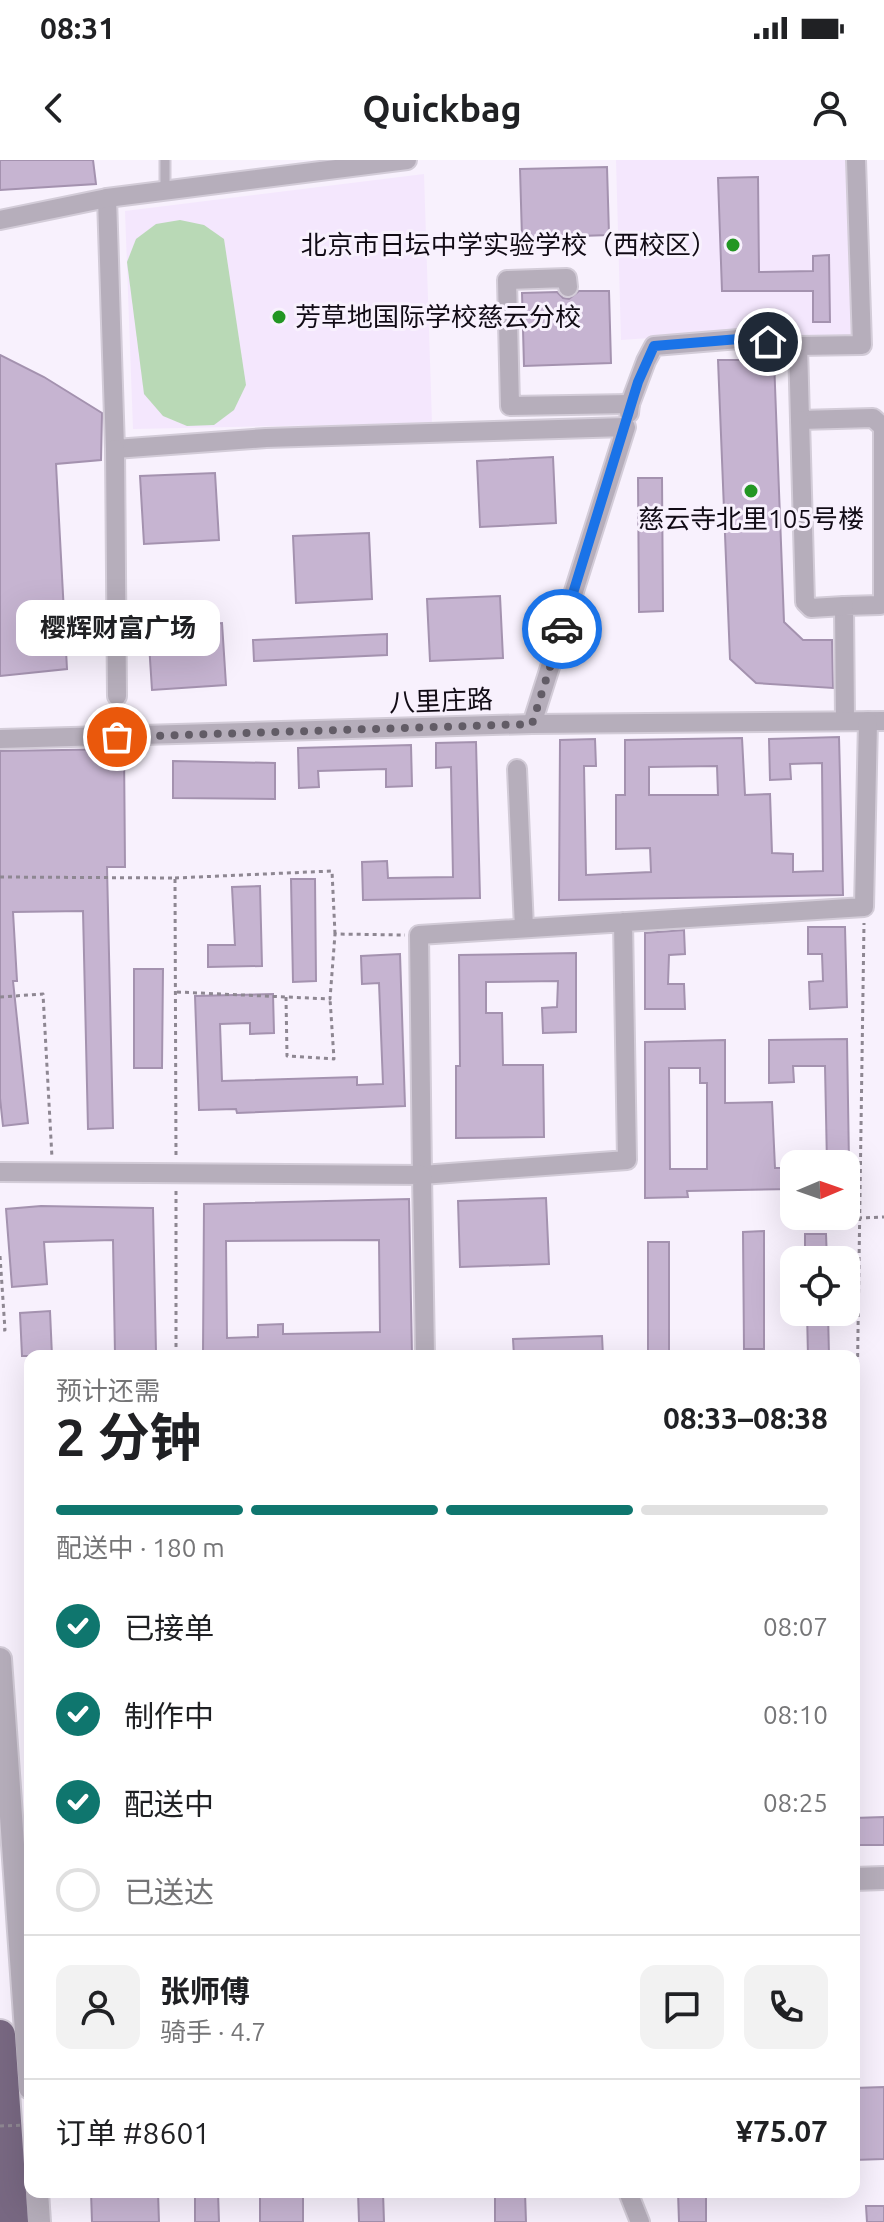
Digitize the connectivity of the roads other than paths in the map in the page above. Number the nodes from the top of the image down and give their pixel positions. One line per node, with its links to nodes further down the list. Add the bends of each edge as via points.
1 (165, 160): 4 (lane)
2 (407, 160): 4 (street)
3 (856, 160): 8 (street, via 862,345)
4 (165, 190): 5 (street)
5 (107, 198): 6 (street); 12 (street)
6 (0, 220)
7 (568, 287): 9 (street, via 567,278 507,280 510,406)
8 (798, 346): 9 (street, via 739,339 654,346); 10 (street)
9 (630, 404): 11 (street)
10 (800, 420): 13 (street, via 805,602 811,608); 13 (street, via 873,418 883,427 883,600 880,605)
11 (626, 427): 12 (street, via 266,438); 17 (street)
12 (115, 449): 14 (street)
13 (844, 606): 15 (street)
14 (117, 696)
15 (845, 721): 16 (street, 八里庄路); 17 (street, 八里庄路)
16 (876, 721): 20 (street, via 864,907)
17 (532, 724): 18 (street, 八里庄路)
18 (0, 739)
19 (517, 769): 21 (street)
20 (623, 922): 21 (street); 23 (street, via 627,1160)
21 (524, 928): 23 (street, via 419,935)
22 (0, 1172): 23 (street)
23 (422, 1175): 24 (street)
24 (425, 1350)
25 (0, 1659): 28 (street)
26 (884, 1878): 27 (street)
27 (860, 1879)
28 (23, 1903): 29 (street)
29 (24, 1929)
30 (0, 2035): 33 (highway)
31 (37, 2198): 34 (street)
32 (630, 2198): 35 (street)
33 (13, 2222)
34 (39, 2222)
35 (640, 2222)

